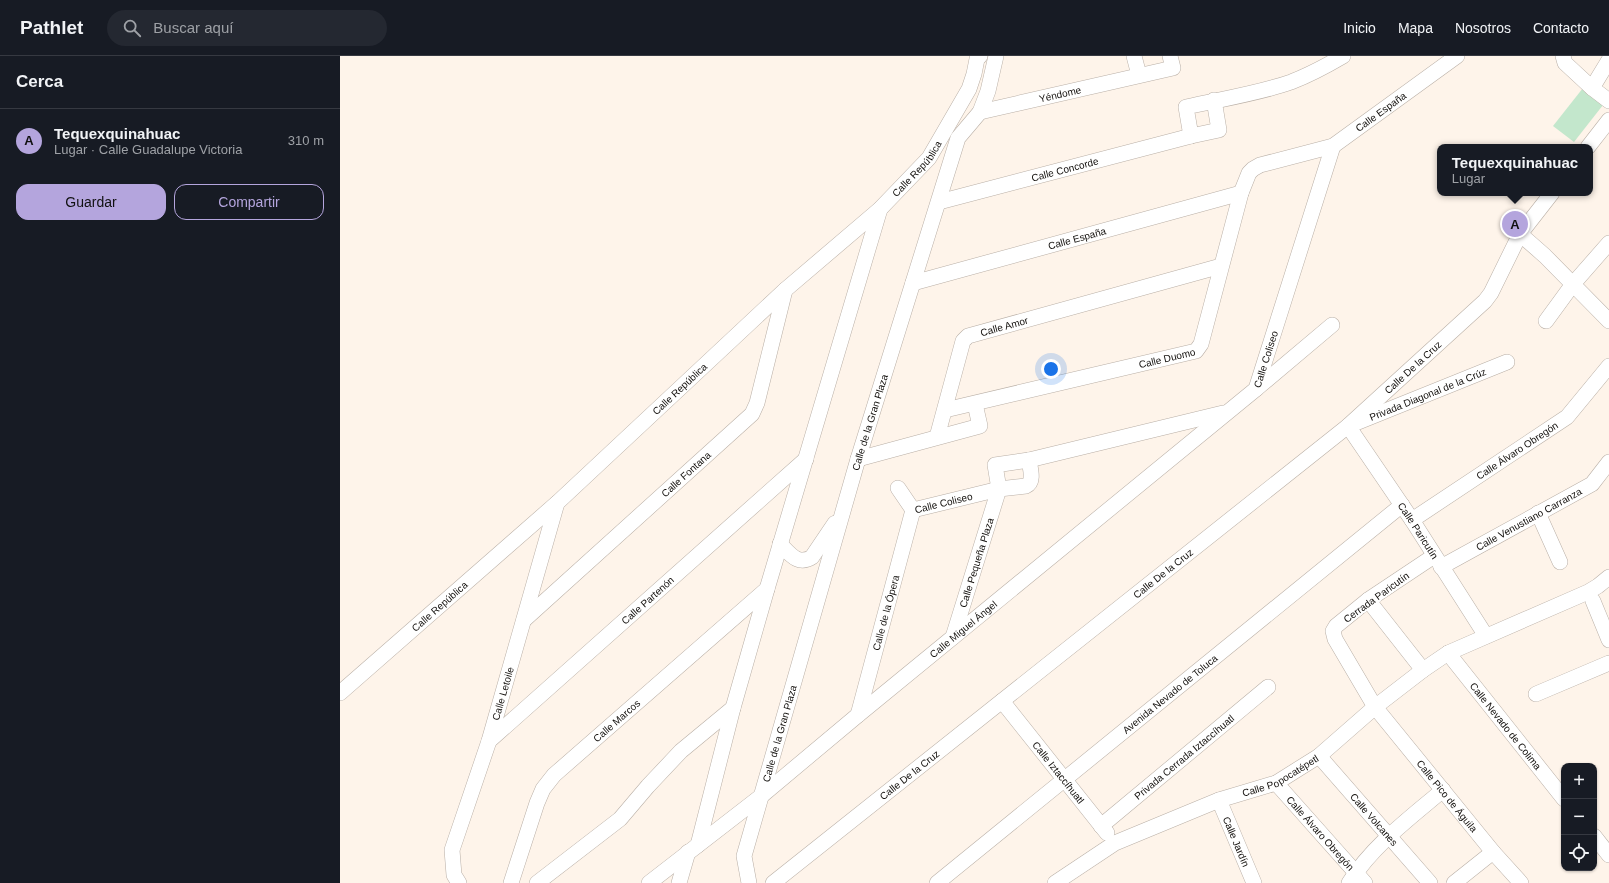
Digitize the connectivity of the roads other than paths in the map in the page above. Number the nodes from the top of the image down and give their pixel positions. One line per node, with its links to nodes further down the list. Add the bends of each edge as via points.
1 (996, 56): 13 (street, Calle de la Gran Plaza)
2 (1134, 56): 9 (street)
3 (1170, 56): 9 (street, via 1173,68)
4 (1343, 56): 11 (street, via 1291,82)
5 (1457, 56): 17 (street, Calle España)
6 (1563, 56): 10 (street, via 1565,63)
7 (978, 57): 22 (street, Calle República, via 969,89 929,158)
8 (1609, 60): 10 (street)
9 (1139, 75): 13 (street, Yéndome)
10 (1592, 88): 12 (street)
11 (1214, 100): 15 (street, via 1186,107); 15 (street, via 1219,130)
12 (1609, 101)
13 (980, 112): 21 (street, Calle de la Gran Plaza, via 958,138)
14 (1608, 124): 16 (street)
15 (1191, 136): 21 (street, Calle Concorde)
16 (1591, 144)
17 (1333, 146): 18 (street, Calle España); 34 (street, Calle Coliseo)
18 (1253, 169): 19 (street, Calle Duomo)
19 (1241, 193): 25 (street, Calle Duomo); 26 (street, Calle España)
20 (1550, 196): 23 (street, Calle De la Cruz)
21 (939, 202): 26 (street, Calle de la Gran Plaza)
22 (880, 209): 28 (street, Calle República); 40 (street)
23 (1520, 234): 27 (street); 38 (street, Calle De la Cruz, via 1485,301)
24 (1609, 243): 27 (street)
25 (1221, 266): 35 (street, Calle Duomo, via 1201,344 1196,351); 36 (street, Calle Amor, via 968,336 963,341)
26 (912, 283): 41 (street, Calle de la Gran Plaza)
27 (1573, 284): 29 (street); 30 (street)
28 (785, 290): 46 (street, Calle República); 59 (street, Calle Fontana, via 757,403 752,414)
29 (1546, 321)
30 (1609, 321)
31 (1332, 326): 34 (street)
32 (1507, 362): 38 (street, Privada Diagonal de la Crúz)
33 (1609, 366): 51 (street, Calle Álvaro Obregón, via 1567,417)
34 (1256, 389): 37 (street, Calle Coliseo)
35 (975, 404): 36 (street, Calle Duomo); 39 (street, via 980,426)
36 (945, 410): 39 (street, Calle Amor)
37 (1227, 412): 42 (street, Calle Coliseo); 61 (street, Calle Miguel Ángel)
38 (1348, 426): 47 (street, Calle Paricutín); 69 (street, Calle De la Cruz)
39 (936, 437): 41 (street)
40 (806, 458): 52 (street); 73 (street, Calle Partenón)
41 (858, 459): 49 (street, Calle de la Gran Plaza)
42 (1028, 460): 45 (street, Calle Coliseo, via 1032,481 1030,484); 45 (street, Calle Coliseo, via 995,465)
43 (1609, 462): 50 (street, Calle Venustiano Carranza, via 1592,484)
44 (898, 488): 48 (street, Calle Coliseo)
45 (999, 489): 48 (street, Calle Coliseo); 61 (street, Calle Pequeña Plaza)
46 (557, 503): 59 (street, Calle Letoile); 67 (street, Calle República)
47 (1402, 506): 51 (street, Calle Paricutín); 75 (street, Avenida Nevado de Toluca)
48 (913, 510): 72 (street, Calle de la Ópera)
49 (843, 511): 52 (street, via 812,557 804,561 796,559); 79 (street, Calle de la Gran Plaza)
50 (1538, 513): 53 (street, Calle Venustiano Carranza); 54 (street)
51 (1412, 520): 53 (street, Calle Paricutín)
52 (780, 544): 56 (street)
53 (1438, 562): 57 (street, Cerrada Paricutín); 60 (street, Calle Paricutín)
54 (1560, 562)
55 (1609, 576): 60 (street, Calle Popocatépetl, via 1588,592)
56 (767, 589): 71 (street); 90 (street, Calle Marcos, via 554,775 537,803)
57 (1368, 600): 65 (street); 70 (street, Cerrada Paricutín, via 1333,631 1335,639)
58 (1593, 601): 62 (street)
59 (524, 620): 73 (street, Calle Letoile)
60 (1486, 636): 63 (street, Calle Popocatépetl)
61 (953, 637): 72 (street, Calle Miguel Ángel)
62 (1609, 640)
63 (1448, 653): 65 (street, Calle Popocatépetl); 78 (street, Calle Nevado de Colima)
64 (1609, 664): 68 (street)
65 (1423, 670): 70 (street, Calle Popocatépetl)
66 (1268, 687): 81 (street, Privada Cerrada Iztaccíhuatl)
67 (340, 693)
68 (1536, 694)
69 (1002, 701): 75 (street, Calle Iztaccíhuatl); 95 (street, Calle De la Cruz)
70 (1375, 707): 74 (street, Calle Popocatépetl); 77 (street, Calle Pico de Águila)
71 (733, 708): 85 (street); 91 (street, via 681,751 620,819)
72 (858, 715): 79 (street, Calle Miguel Ángel)
73 (489, 741): 89 (street, Calle Letoile, via 452,850)
74 (1319, 756): 76 (street, Calle Popocatépetl); 82 (street, Calle Volcanes)
75 (1064, 779): 81 (street, Calle Iztaccíhuatl); 96 (street, Avenida Nevado de Toluca)
76 (1276, 783): 80 (street, Calle Popocatépetl); 88 (street, Calle Álvaro Obregón)
77 (1443, 790): 82 (street); 86 (street, Calle Pico de Águila)
78 (1561, 795)
79 (760, 797): 85 (street, Calle Miguel Ángel); 94 (street, Calle de la Gran Plaza, via 744,856)
80 (1219, 800): 84 (street, Calle Popocatépetl); 98 (street, Calle Jardín)
81 (1101, 826): 84 (street, Calle Iztaccíhuatl)
82 (1389, 837): 88 (street); 99 (street, Calle Volcanes)
83 (1597, 840): 87 (street)
84 (1115, 844): 97 (street, Calle Popocatépetl)
85 (693, 849): 92 (street, Calle Miguel Ángel); 93 (street)
86 (1493, 852): 100 (street); 101 (street, Calle Pico de Águila)
87 (1609, 855)
88 (1356, 879)
89 (454, 880)
90 (511, 883)
91 (537, 883)
92 (649, 883)
93 (679, 883)
94 (749, 883)
95 (773, 883)
96 (937, 883)
97 (1055, 883)
98 (1254, 883)
99 (1430, 883)
100 (1454, 883)
101 (1520, 883)

